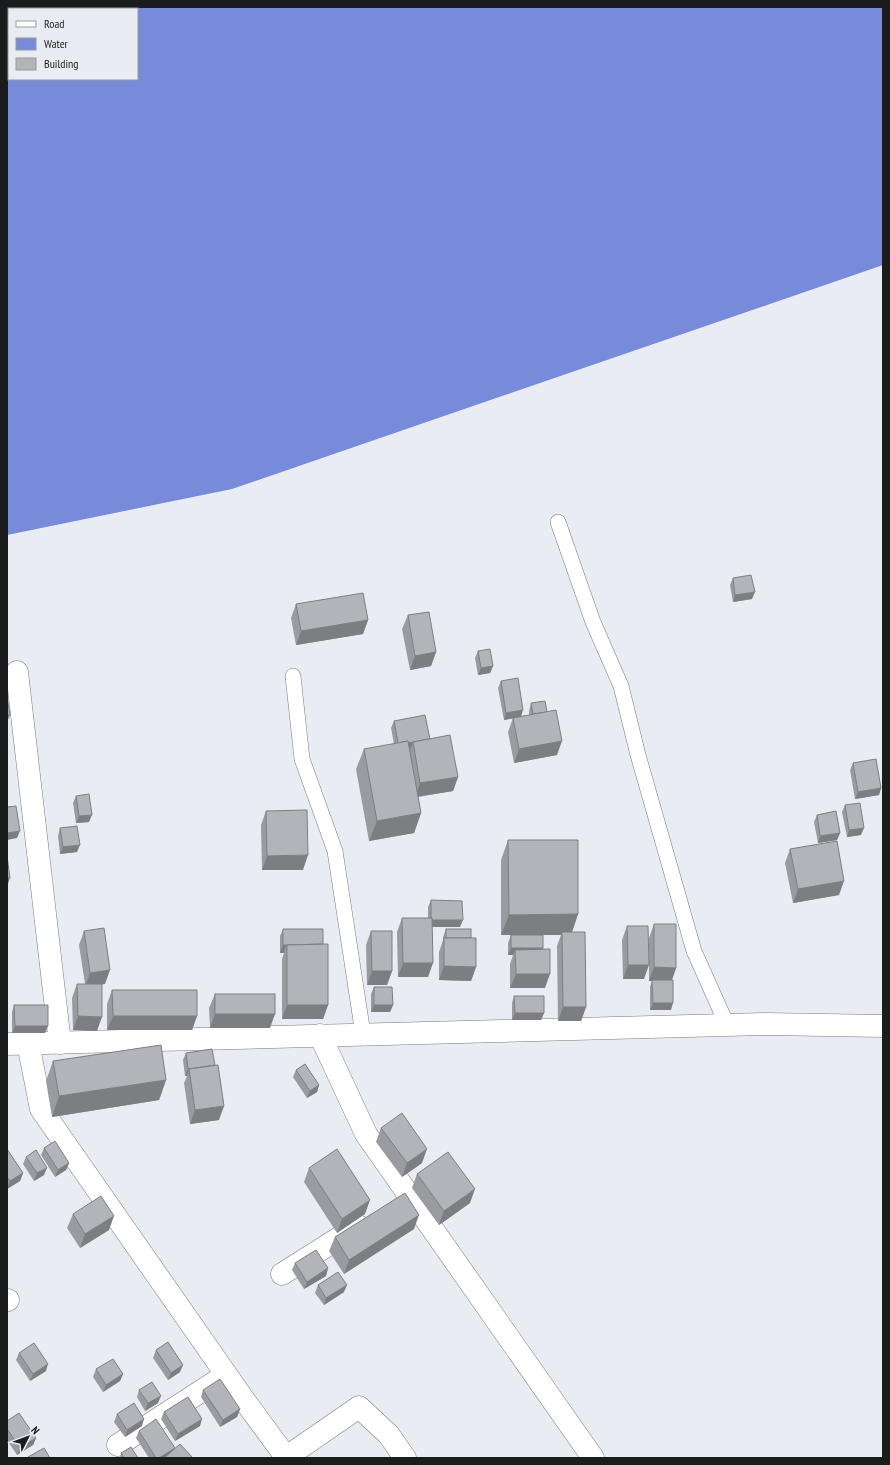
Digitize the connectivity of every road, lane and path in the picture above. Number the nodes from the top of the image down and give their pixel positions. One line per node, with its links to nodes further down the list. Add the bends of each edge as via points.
1 (558, 522): 4 (lane, via 593,622 621,686 694,951)
2 (17, 672): 8 (street)
3 (293, 676): 6 (lane, via 302,759 335,851)
4 (727, 1025): 5 (street); 6 (street)
5 (883, 1026)
6 (363, 1034): 7 (street)
7 (320, 1036): 8 (street); 14 (street, via 366,1134 402,1199)
8 (60, 1043): 9 (street)
9 (18, 1044): 12 (street, via 42,1109)
10 (375, 1216): 11 (street)
11 (282, 1274)
12 (226, 1375): 13 (street); 15 (street)
13 (118, 1445)
14 (591, 1457)
15 (286, 1458): 16 (street, via 359,1407 389,1435)
16 (405, 1458)

